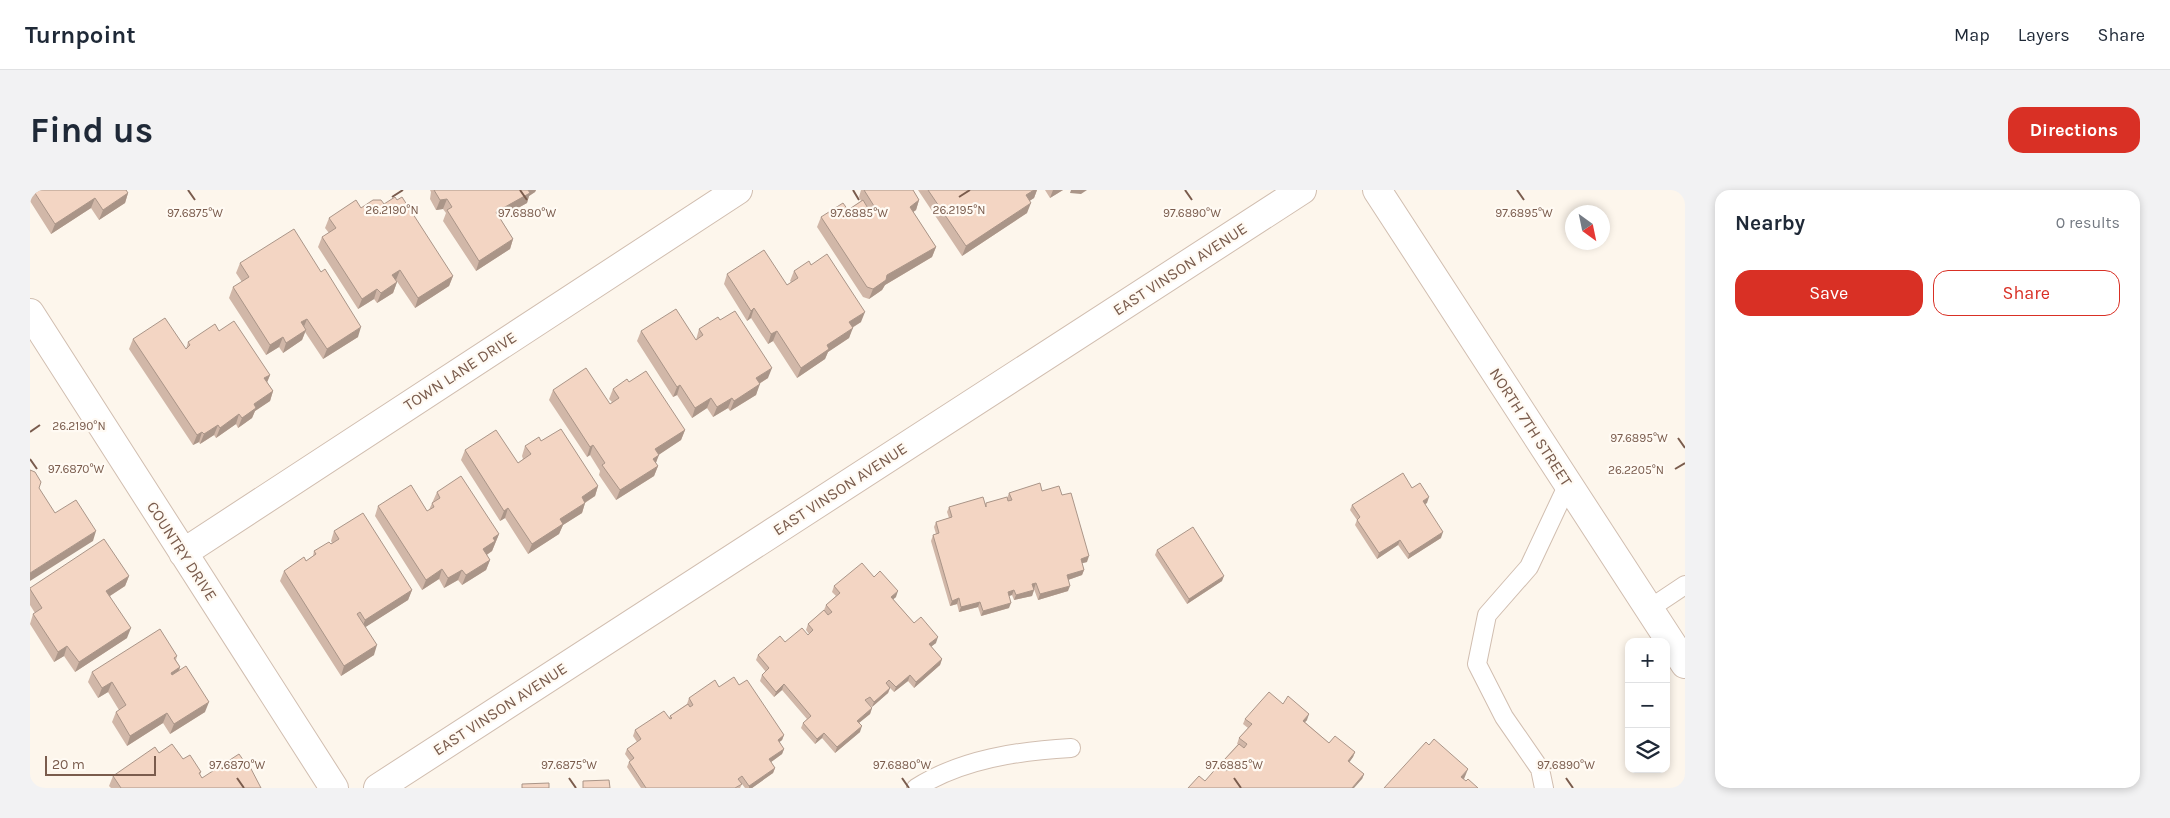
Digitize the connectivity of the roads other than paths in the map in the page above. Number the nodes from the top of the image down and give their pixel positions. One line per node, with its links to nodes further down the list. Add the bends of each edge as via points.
1 (738, 190): 6 (street, TOWN LANE DRIVE)
2 (1302, 190): 12 (street, EAST VINSON AVENUE)
3 (1377, 190): 5 (street, NORTH 7TH STREET)
4 (30, 313): 6 (street, COUNTRY DRIVE)
5 (1568, 484): 8 (street, NORTH 7TH STREET); 14 (lane, via 1529,567 1487,615 1477,664 1504,717 1540,769)
6 (184, 553): 11 (street, COUNTRY DRIVE)
7 (1685, 585): 8 (lane)
8 (1649, 609): 9 (street, NORTH 7TH STREET)
9 (1685, 664)
10 (1071, 748): 13 (lane, via 1028,750 974,762)
11 (334, 788)
12 (378, 788)
13 (916, 788)
14 (1544, 788)

